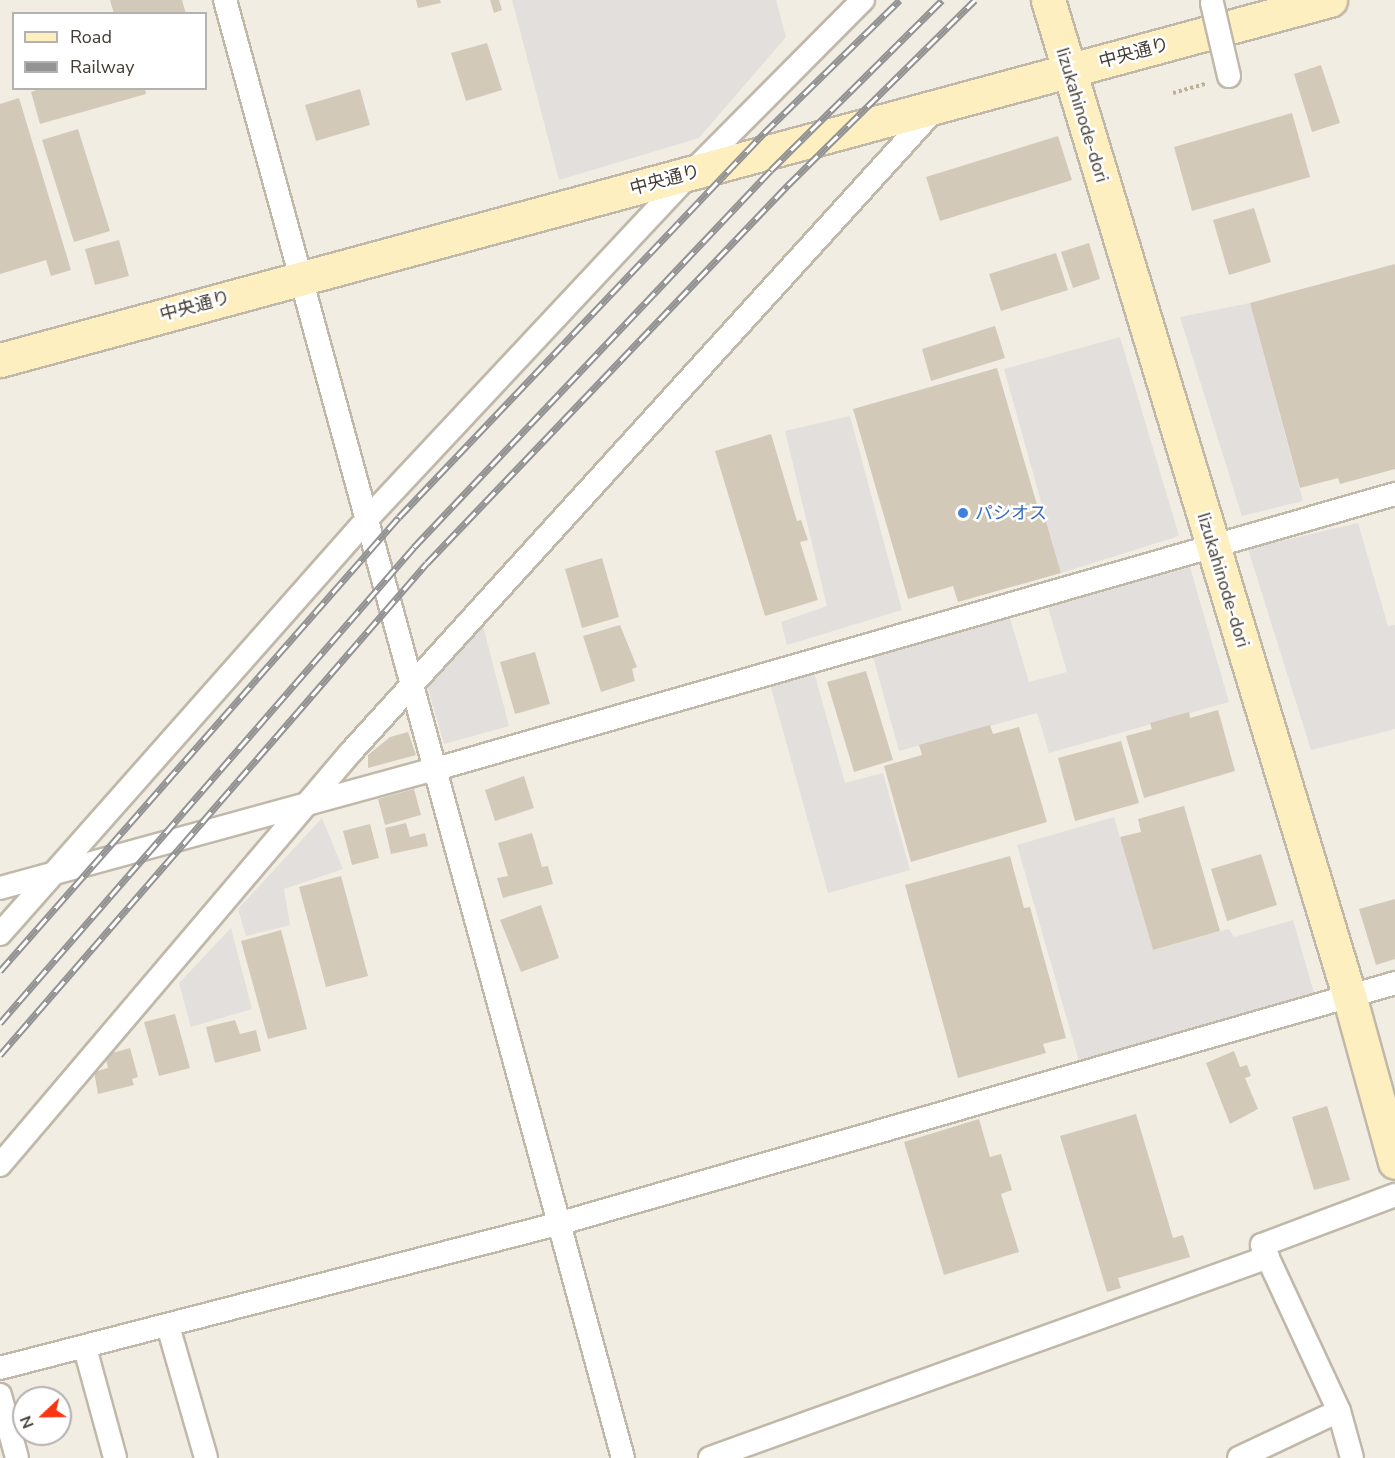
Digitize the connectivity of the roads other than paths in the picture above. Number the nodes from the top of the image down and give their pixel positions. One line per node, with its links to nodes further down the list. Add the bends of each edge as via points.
1 (225, 0): 10 (street)
2 (863, 0): 9 (street)
3 (1048, 0): 6 (street, Iizukahinode-dori)
4 (1330, 0): 6 (street, 中央通り)
5 (1212, 3): 7 (street, bridge)
6 (1069, 70): 8 (street, 中央通り); 14 (street, Iizukahinode-dori)
7 (1229, 76)
8 (939, 105): 9 (street, 中央通り); 15 (street)
9 (691, 173): 10 (street, 中央通り); 13 (street)
10 (303, 276): 11 (street, 中央通り); 13 (street)
11 (0, 360)
12 (1395, 494): 14 (street)
13 (369, 517): 15 (street); 18 (street)
14 (1211, 544): 16 (street); 22 (street, Iizukahinode-dori)
15 (412, 683): 16 (street); 17 (street)
16 (436, 769): 17 (street); 26 (street)
17 (305, 804): 18 (street); 24 (street)
18 (51, 874): 19 (street); 20 (street)
19 (0, 888)
20 (0, 934)
21 (1395, 983): 22 (street)
22 (1349, 995): 23 (street, Iizukahinode-dori); 26 (street)
23 (1395, 1162)
24 (0, 1165)
25 (1395, 1195): 27 (street, via 1262,1245)
26 (561, 1223): 28 (street); 36 (street)
27 (1268, 1257): 32 (street); 37 (street)
28 (168, 1326): 29 (street); 35 (street)
29 (85, 1348): 30 (street); 34 (street)
30 (0, 1368)
31 (0, 1395): 33 (street)
32 (1339, 1411): 38 (street); 39 (street)
33 (17, 1458)
34 (115, 1458)
35 (206, 1458)
36 (624, 1458)
37 (710, 1458)
38 (1239, 1458)
39 (1352, 1458)

